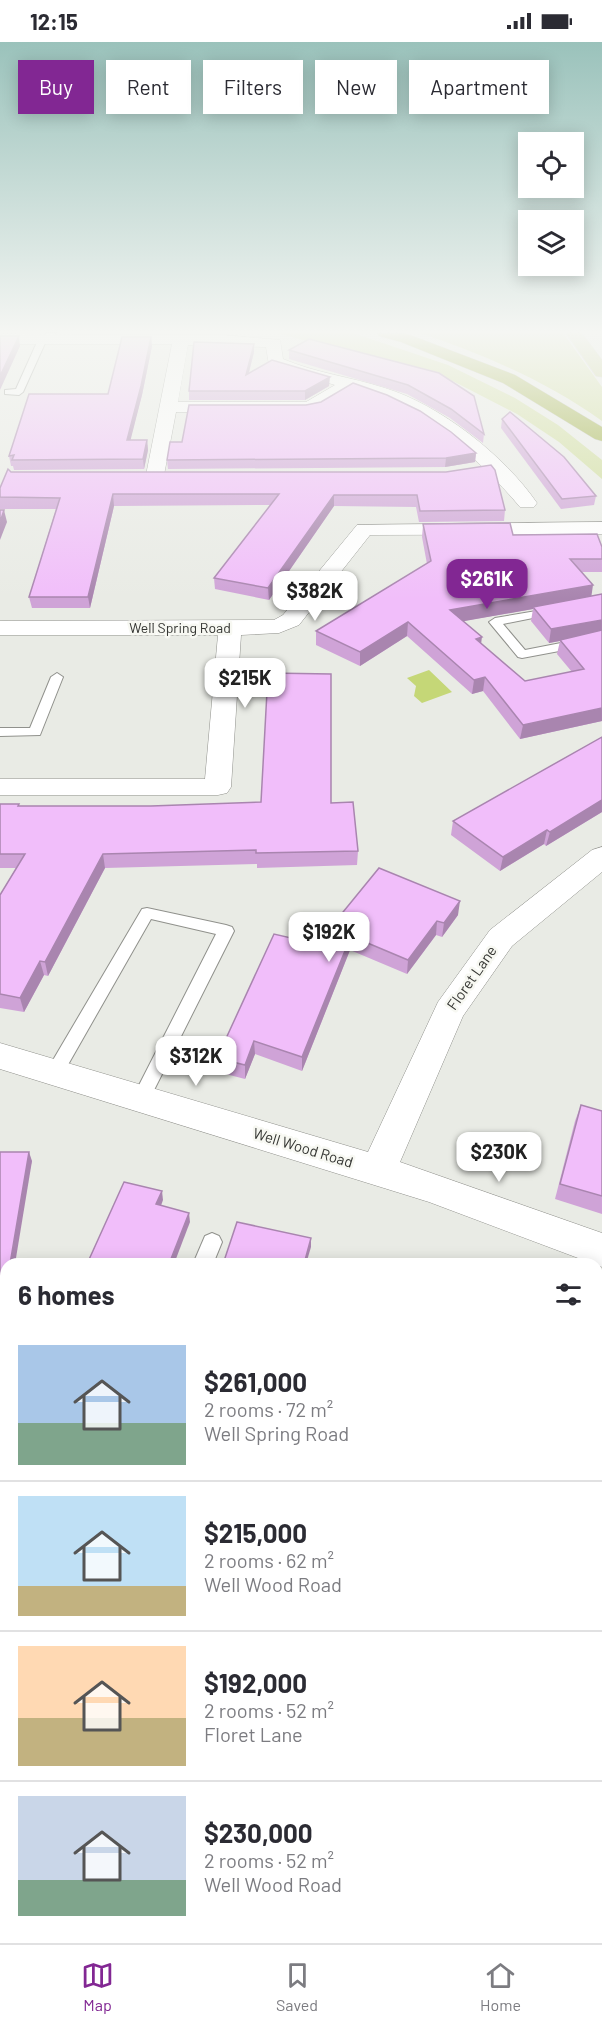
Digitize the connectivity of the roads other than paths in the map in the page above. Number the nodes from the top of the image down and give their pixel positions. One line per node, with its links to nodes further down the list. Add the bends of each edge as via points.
1 (164, 422): 8 (street)
2 (438, 422): 5 (street)
3 (580, 422): 4 (highway)
4 (602, 435)
5 (496, 468): 6 (street); 10 (street)
6 (474, 471)
7 (133, 475): 8 (street)
8 (155, 475): 9 (street)
9 (178, 475)
10 (528, 503)
11 (602, 528): 14 (street, Well Spring Road, via 364,529 291,620 279,626)
12 (570, 608): 15 (lane, via 495,622 522,654)
13 (0, 628): 14 (street, Well Spring Road)
14 (230, 628): 18 (street, via 218,787)
15 (602, 639)
16 (57, 677): 17 (lane, via 35,732)
17 (0, 732)
18 (0, 787)
19 (602, 857): 23 (street, Floret Lane, via 501,938 449,1011)
20 (0, 1056): 21 (street, Well Wood Road)
21 (55, 1072): 22 (street, Well Wood Road); 22 (lane, via 147,913 226,931)
22 (142, 1098): 23 (street, Well Wood Road)
23 (378, 1170): 25 (street, Well Wood Road)
24 (212, 1242): 26 (lane)
25 (602, 1250)
26 (205, 1258)

